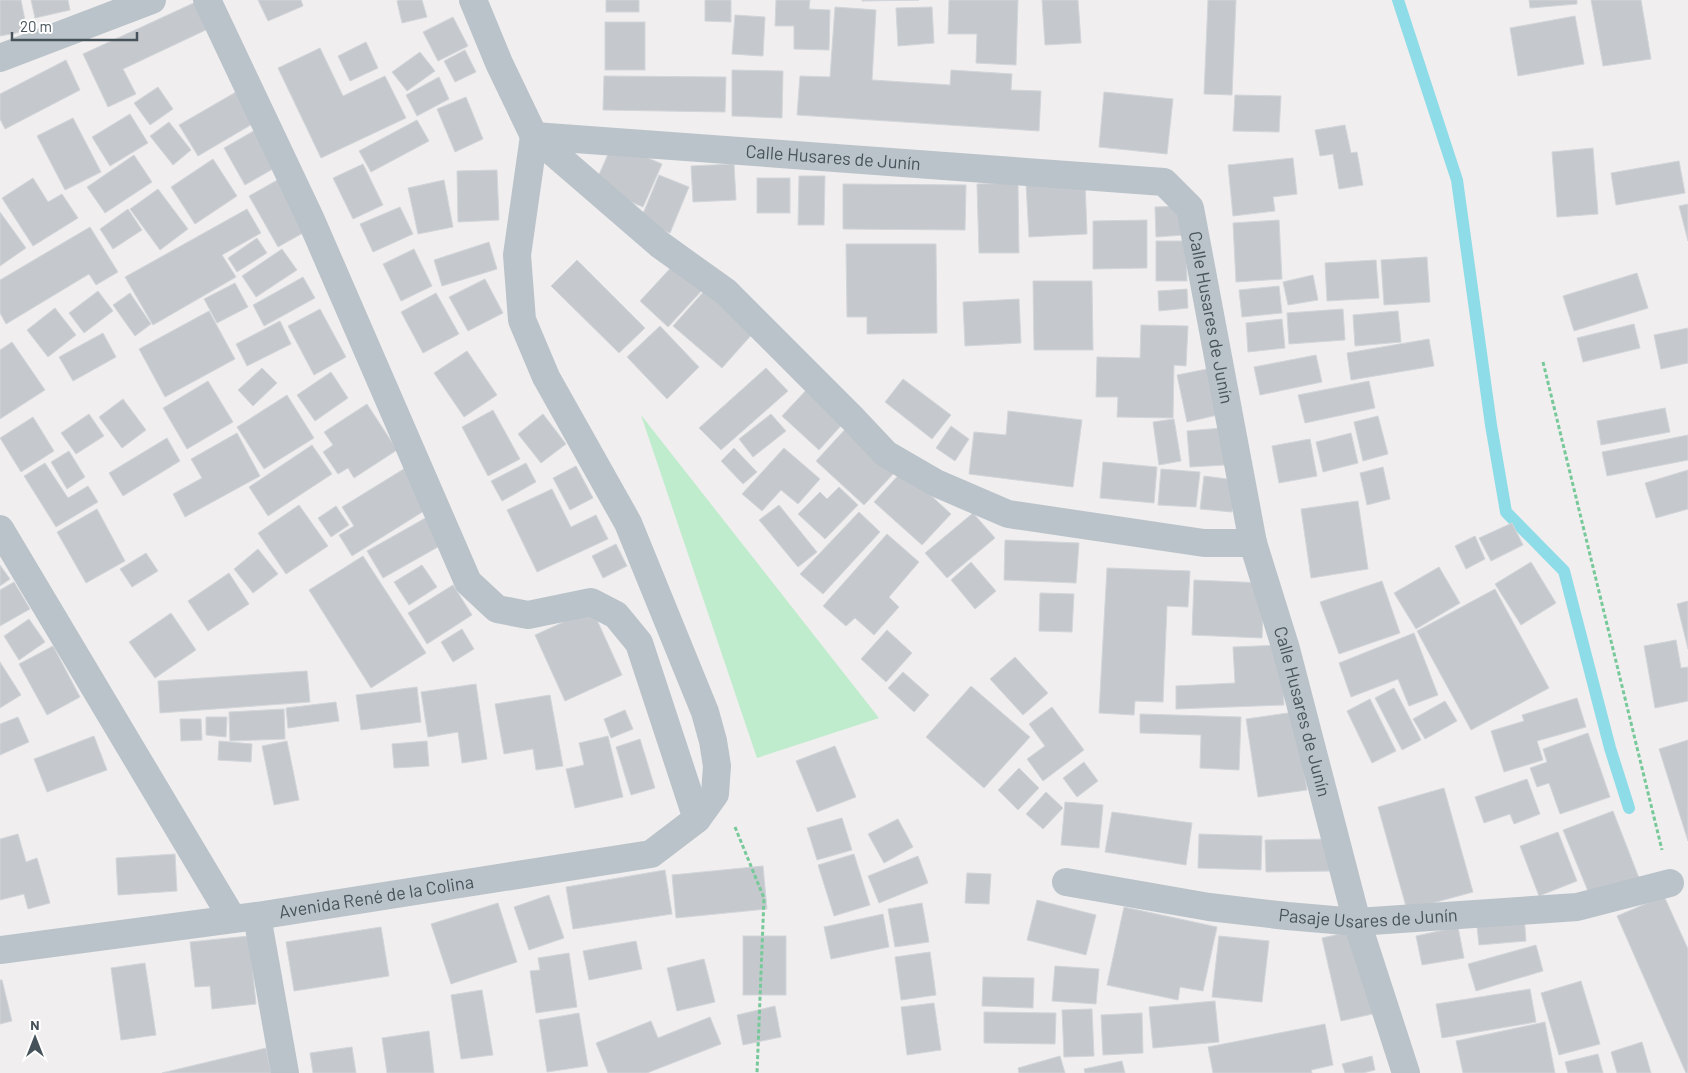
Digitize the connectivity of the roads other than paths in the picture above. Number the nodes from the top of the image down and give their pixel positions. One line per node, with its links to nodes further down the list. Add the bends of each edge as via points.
1 (152, 0): 4 (street)
2 (207, 0): 8 (street, via 311,220 468,582 497,609 528,615 591,602 616,615 639,643)
3 (473, 0): 5 (street)
4 (0, 58)
5 (534, 136): 7 (street, via 659,244 726,292 886,454 936,483 1008,514 1204,542); 7 (street, Calle Husares de Junín, via 1164,182 1190,208); 8 (street, Avenida René de la Colina, via 517,255 522,320 546,377 628,523 705,712 714,741 717,782 716,794)
6 (0, 529): 11 (street)
7 (1253, 543): 12 (street, Calle Husares de Junín, via 1286,648)
8 (697, 819): 11 (street, Avenida René de la Colina, via 652,854)
9 (1066, 882): 12 (street, Pasaje Usares de Junín, via 1208,907)
10 (1670, 883): 12 (street, Pasaje Usares de Junín, via 1577,907)
11 (244, 917): 13 (street, Avenida René de la Colina); 14 (street)
12 (1357, 922): 15 (street, Calle Husares de Junín)
13 (0, 950)
14 (285, 1073)
15 (1406, 1073)

